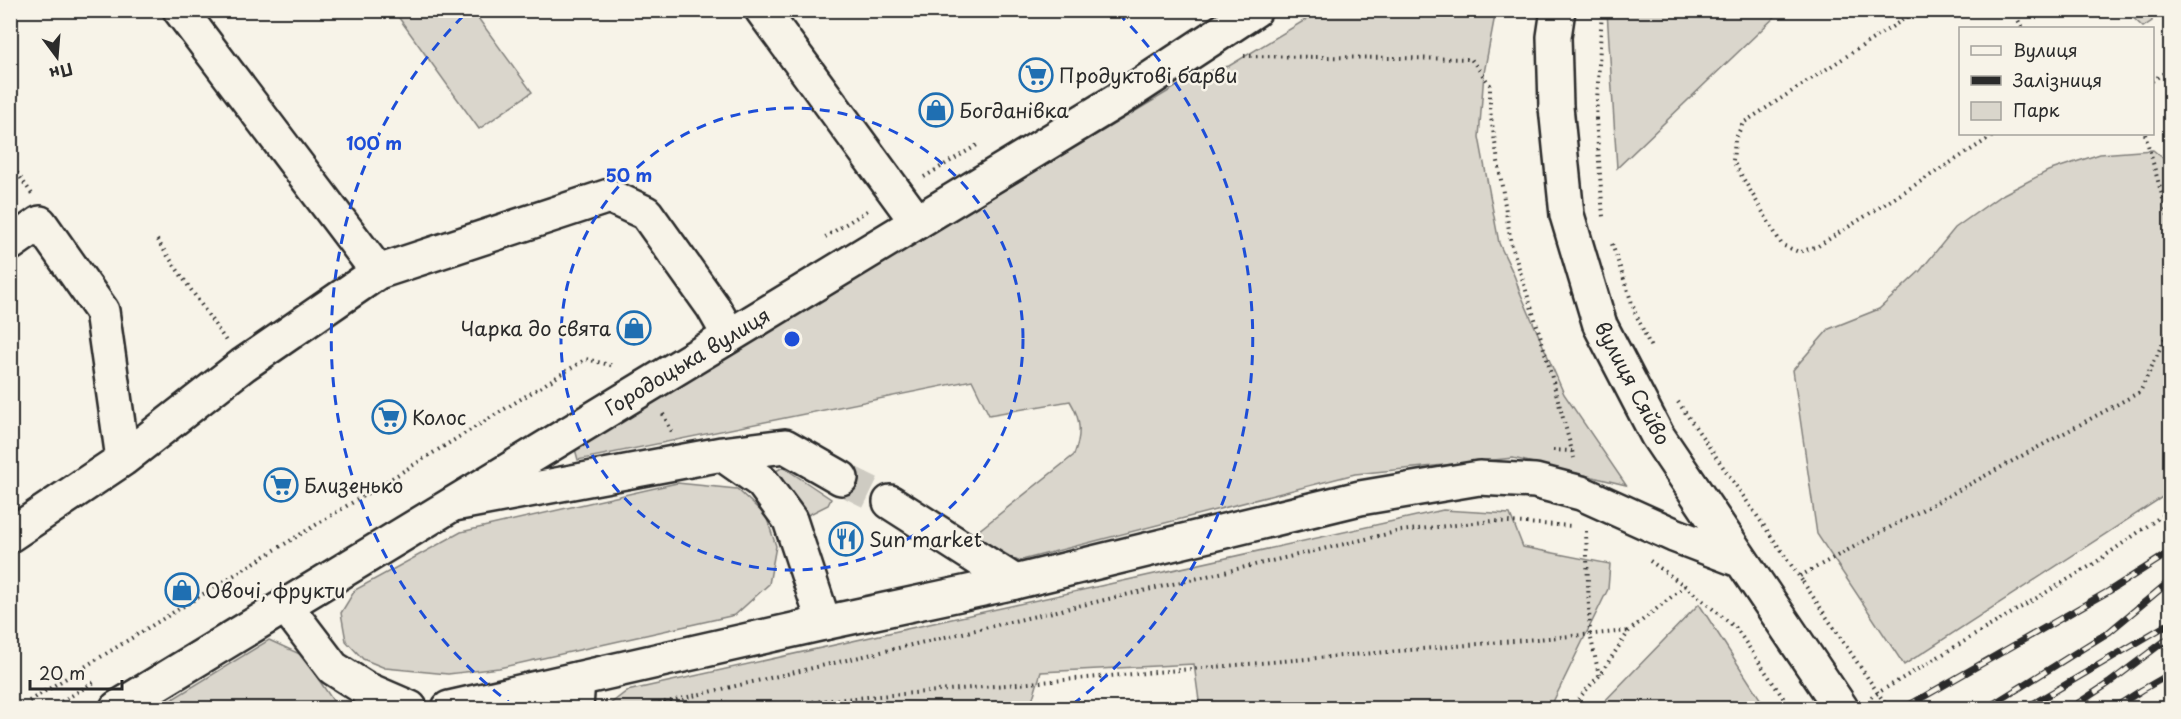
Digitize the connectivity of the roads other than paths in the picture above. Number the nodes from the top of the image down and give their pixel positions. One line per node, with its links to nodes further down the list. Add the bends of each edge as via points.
1 (180, 10): 7 (main road)
2 (762, 10): 5 (main road)
3 (1255, 10): 5 (main road, Городоцька вулиця)
4 (1558, 10): 15 (main road, вулиця Сяйво, bridge, via 1554,37 1556,107 1567,215 1600,325 1658,435)
5 (917, 222): 8 (main road, Городоцька вулиця)
6 (10, 244): 10 (main road, via 40,224 102,311)
7 (378, 272): 8 (main road, via 609,196 646,213); 10 (main road, via 243,365)
8 (729, 335): 13 (main road, Городоцька вулиця)
9 (722, 454): 11 (main road, via 785,446); 13 (main road); 18 (main road, via 762,482 790,520)
10 (123, 459): 14 (main road)
11 (841, 478)
12 (890, 502): 16 (main road)
13 (449, 505): 17 (main road, Городоцька вулиця)
14 (10, 535)
15 (1742, 561): 16 (main road, via 1581,493 1535,481 1479,478 1360,498); 20 (main road, вулиця Сяйво)
16 (1015, 582): 18 (main road)
17 (285, 605): 21 (main road, Городоцька вулиця); 22 (main road, via 333,668 366,689)
18 (824, 622): 19 (main road)
19 (577, 694): 23 (main road)
20 (1852, 705)
21 (117, 708)
22 (411, 708)
23 (449, 708)

